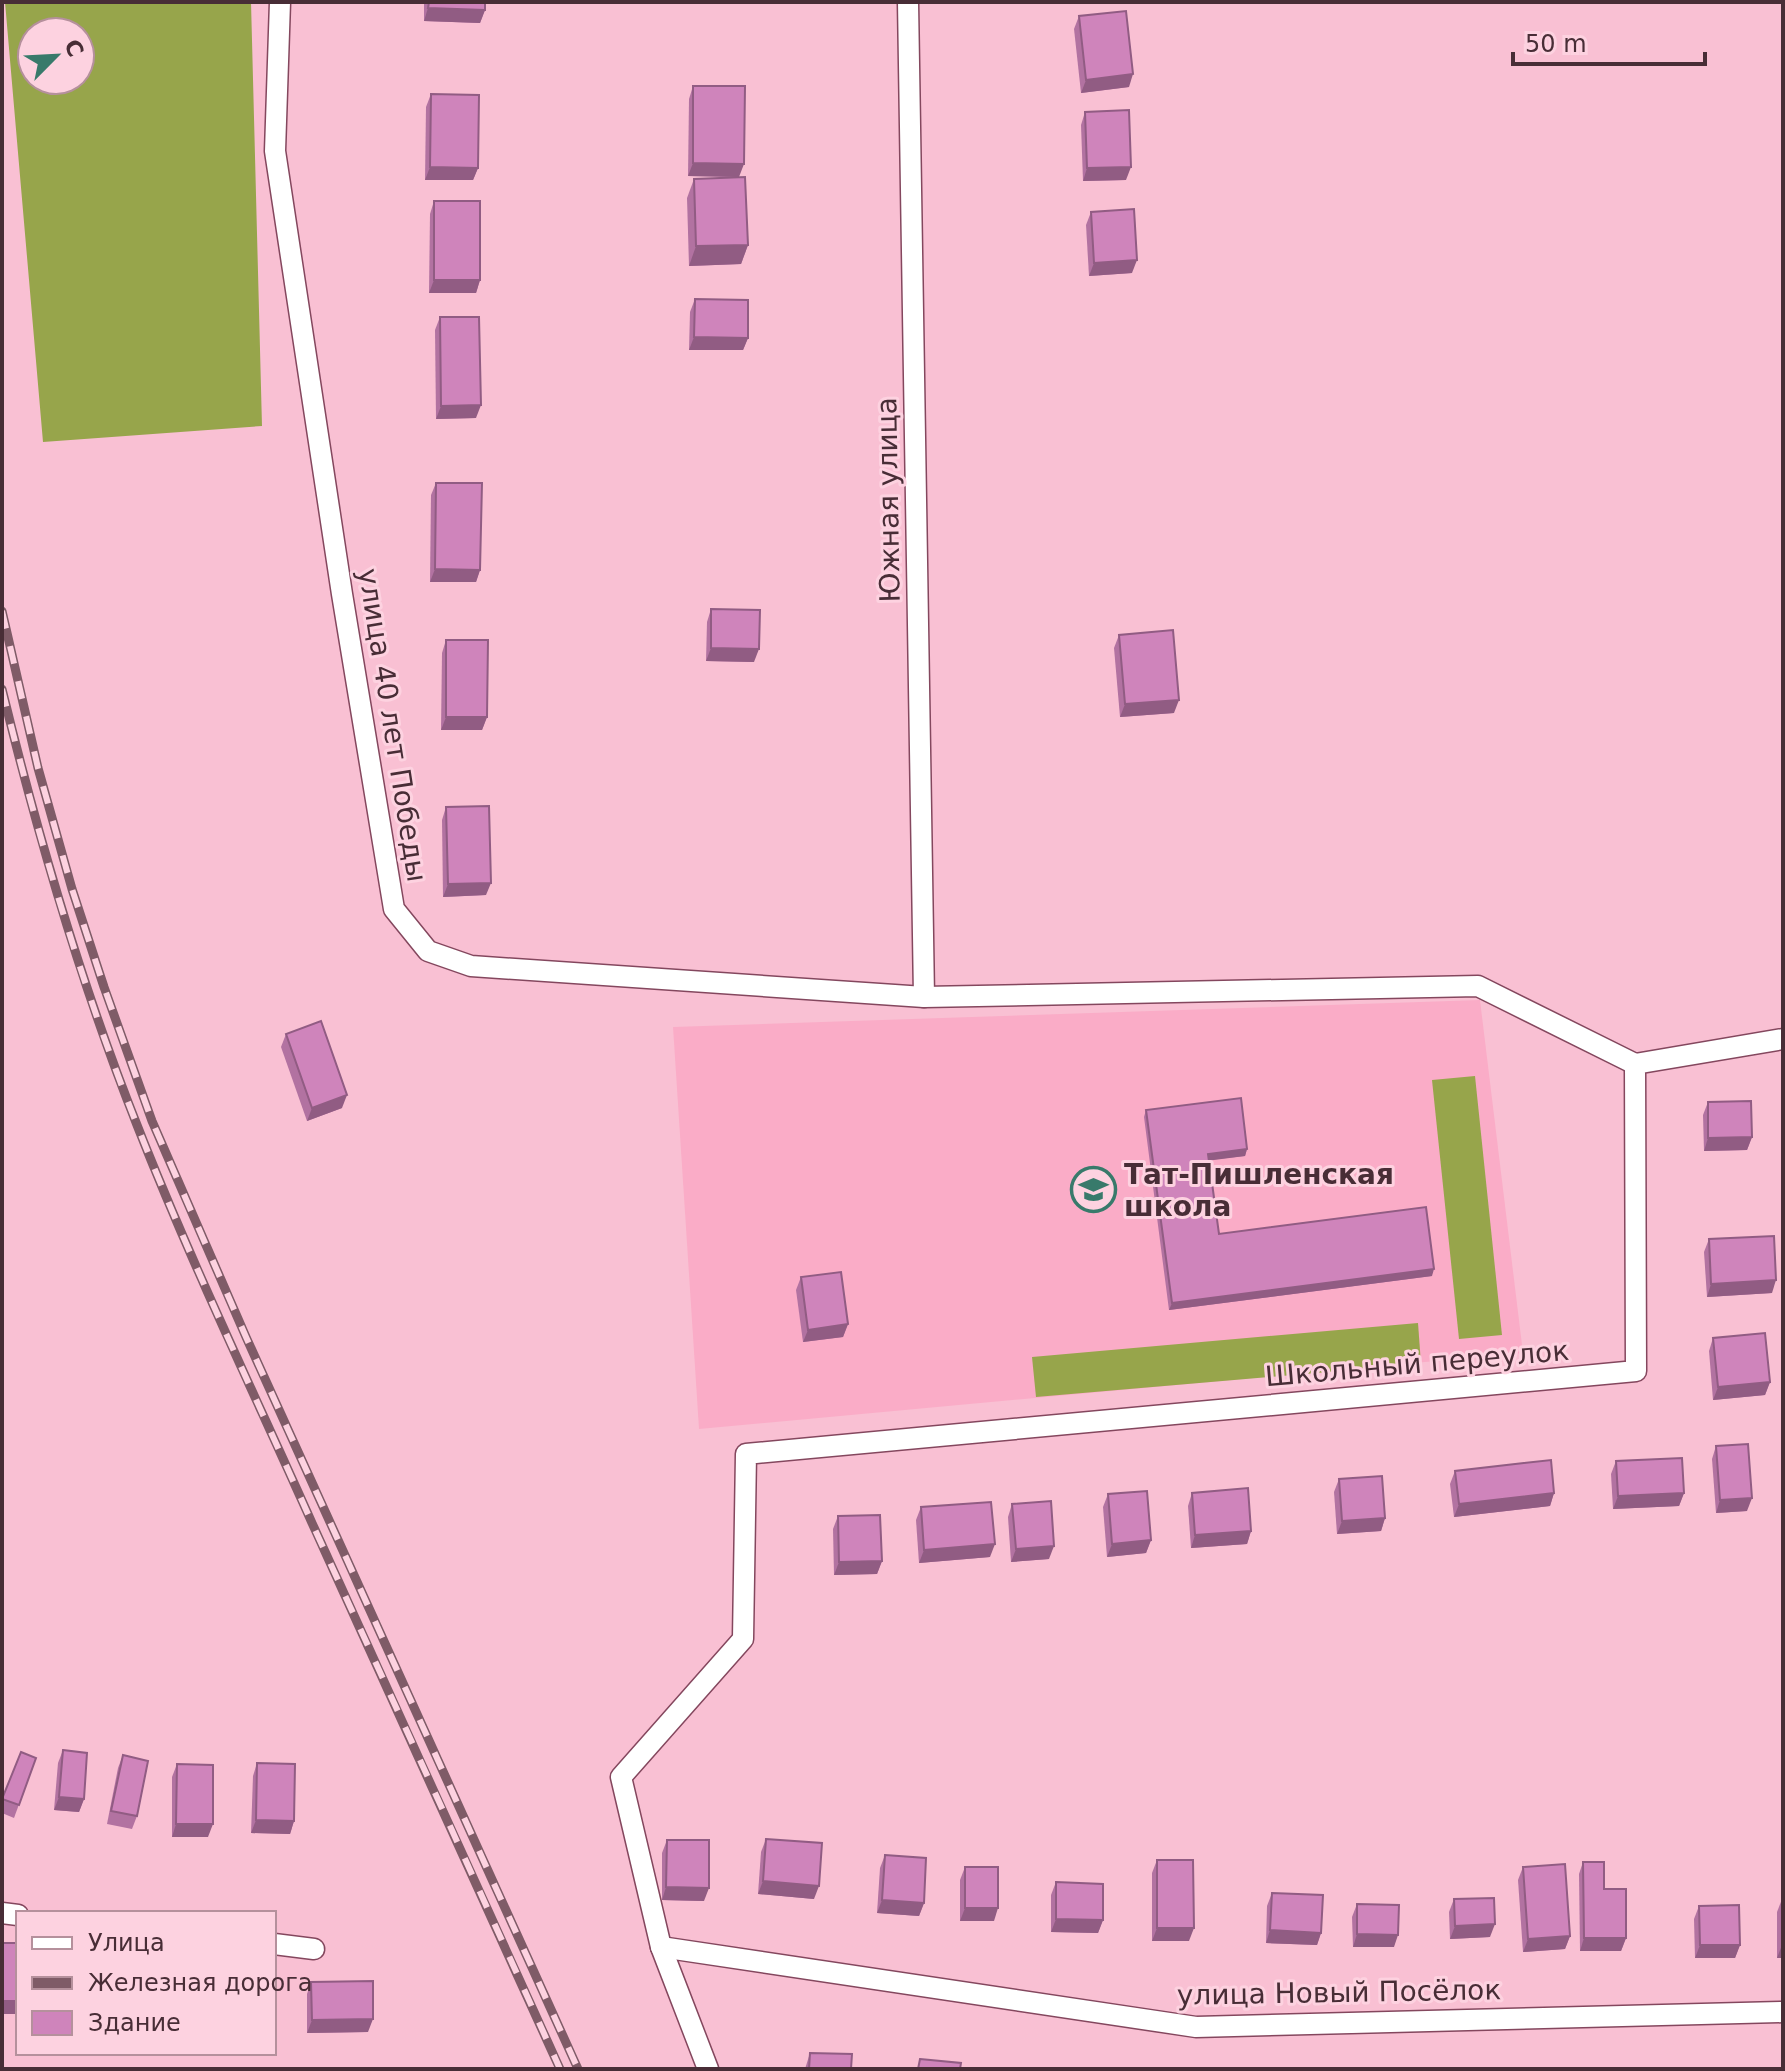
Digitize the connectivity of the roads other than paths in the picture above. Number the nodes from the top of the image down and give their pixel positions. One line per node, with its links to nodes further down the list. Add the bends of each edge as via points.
1 (280, 2): 3 (street, улица 40 лет Победы, via 275,151 394,909 428,951 471,966)
2 (908, 2): 3 (street, Южная улица)
3 (924, 997): 5 (street, улица 40 лет Победы, via 1478,986)
4 (1783, 1039): 5 (street)
5 (1635, 1064): 7 (street, Школьный переулок, via 1636,1371 746,1454 743,1639 621,1777)
6 (276, 1944): 8 (street)
7 (661, 1947): 9 (street, улица Новый Посёлок, via 1196,2027); 10 (street)
8 (314, 1949)
9 (1783, 2012)
10 (708, 2069)

